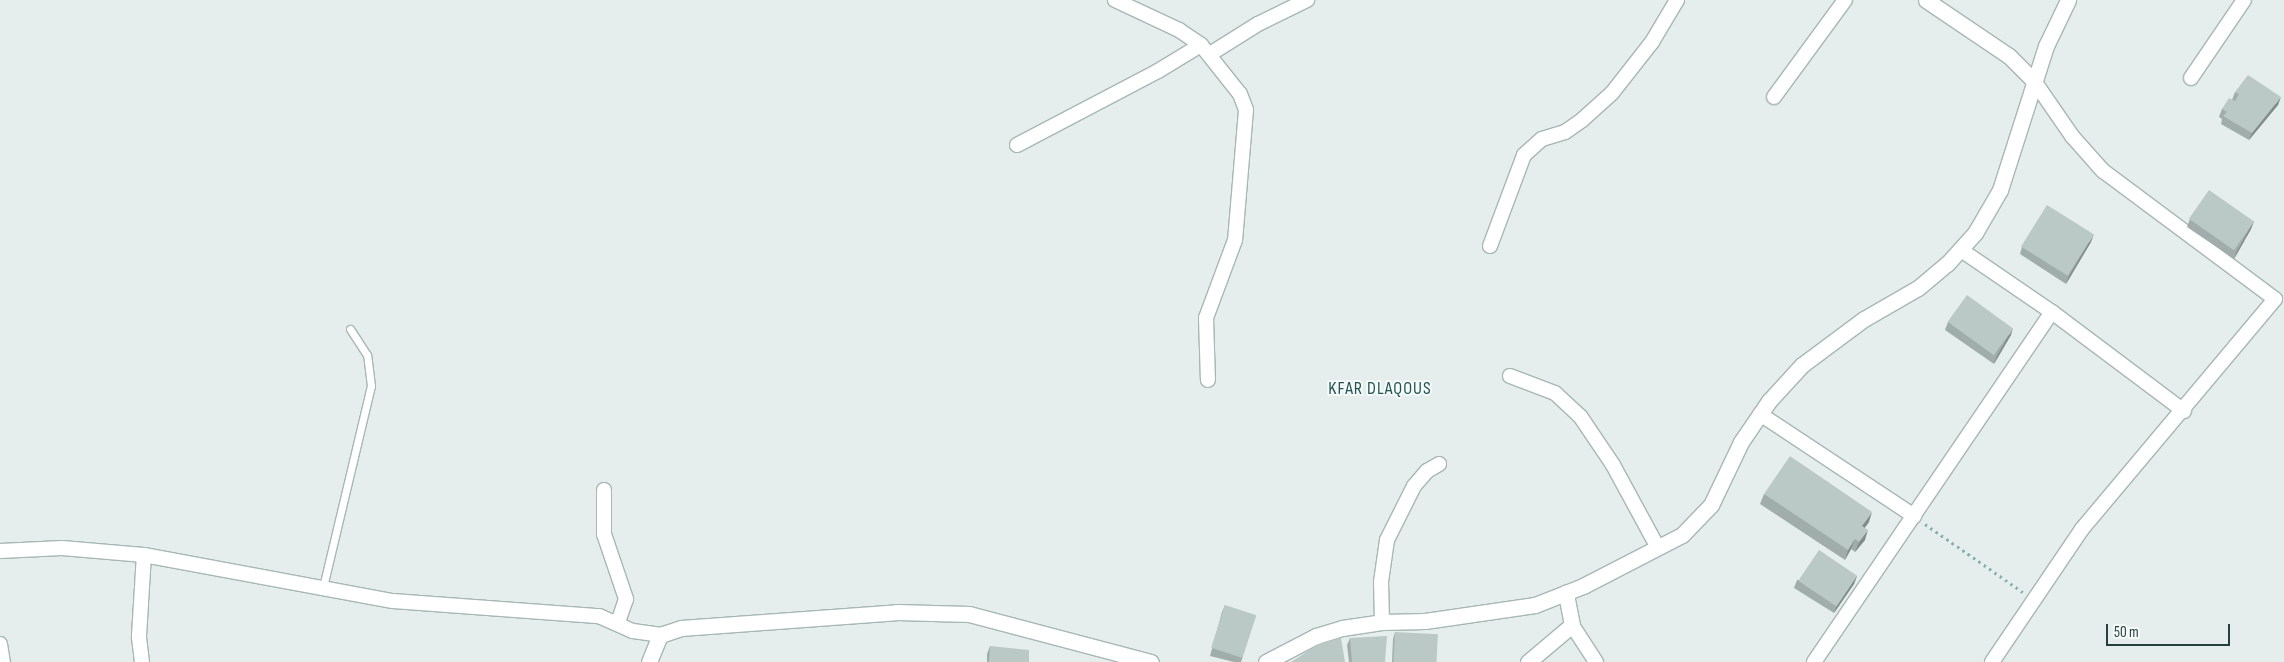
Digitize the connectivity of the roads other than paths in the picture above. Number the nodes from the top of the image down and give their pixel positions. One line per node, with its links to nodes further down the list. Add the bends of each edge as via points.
1 (1115, 0): 8 (street, via 1179,30)
2 (1307, 0): 8 (street)
3 (1677, 0): 13 (street, via 1652,42 1612,93 1565,132 1542,139 1524,155)
4 (1845, 0): 11 (street)
5 (1926, 0): 10 (main road, via 2009,56)
6 (2068, 0): 10 (main road)
7 (2244, 0): 9 (street)
8 (1205, 50): 12 (street); 19 (street, via 1240,94 1246,110 1235,240 1206,318)
9 (2192, 78)
10 (2034, 81): 14 (main road, via 2000,190); 15 (street, via 2072,136 2103,171)
11 (1774, 97)
12 (1017, 145)
13 (1490, 246)
14 (1961, 250): 16 (street); 21 (main road, via 1918,288 1819,350 1785,383)
15 (2280, 302): 20 (street)
16 (2052, 312): 20 (street); 24 (street)
17 (350, 330): 28 (lane, via 367,355 370,386)
18 (1510, 376): 25 (street, via 1555,393 1580,416 1613,465)
19 (1208, 380)
20 (2184, 411): 43 (street, via 2094,515)
21 (1760, 414): 24 (street); 25 (main road, via 1741,442 1711,505 1682,535)
22 (1439, 464): 31 (street, via 1427,471 1414,486 1387,540 1381,582)
23 (604, 490): 30 (street, via 604,534 626,599)
24 (1914, 516): 42 (street)
25 (1658, 548): 29 (main road)
26 (0, 551): 27 (street, via 62,548)
27 (144, 555): 28 (street); 37 (street, via 139,636)
28 (323, 587): 30 (street, via 394,601 599,616)
29 (1566, 593): 31 (main road, via 1509,611 1425,621); 32 (main road)
30 (618, 622): 33 (street, via 632,631)
31 (1382, 622): 35 (main road, via 1316,636)
32 (1572, 625): 40 (main road); 41 (street)
33 (660, 635): 38 (main road); 39 (main road, via 681,628 766,619 872,612 969,614)
34 (0, 644): 36 (street)
35 (1270, 661)
36 (3, 662)
37 (142, 662)
38 (649, 662)
39 (1151, 662)
40 (1528, 662)
41 (1596, 662)
42 (1814, 662)
43 (1992, 662)

